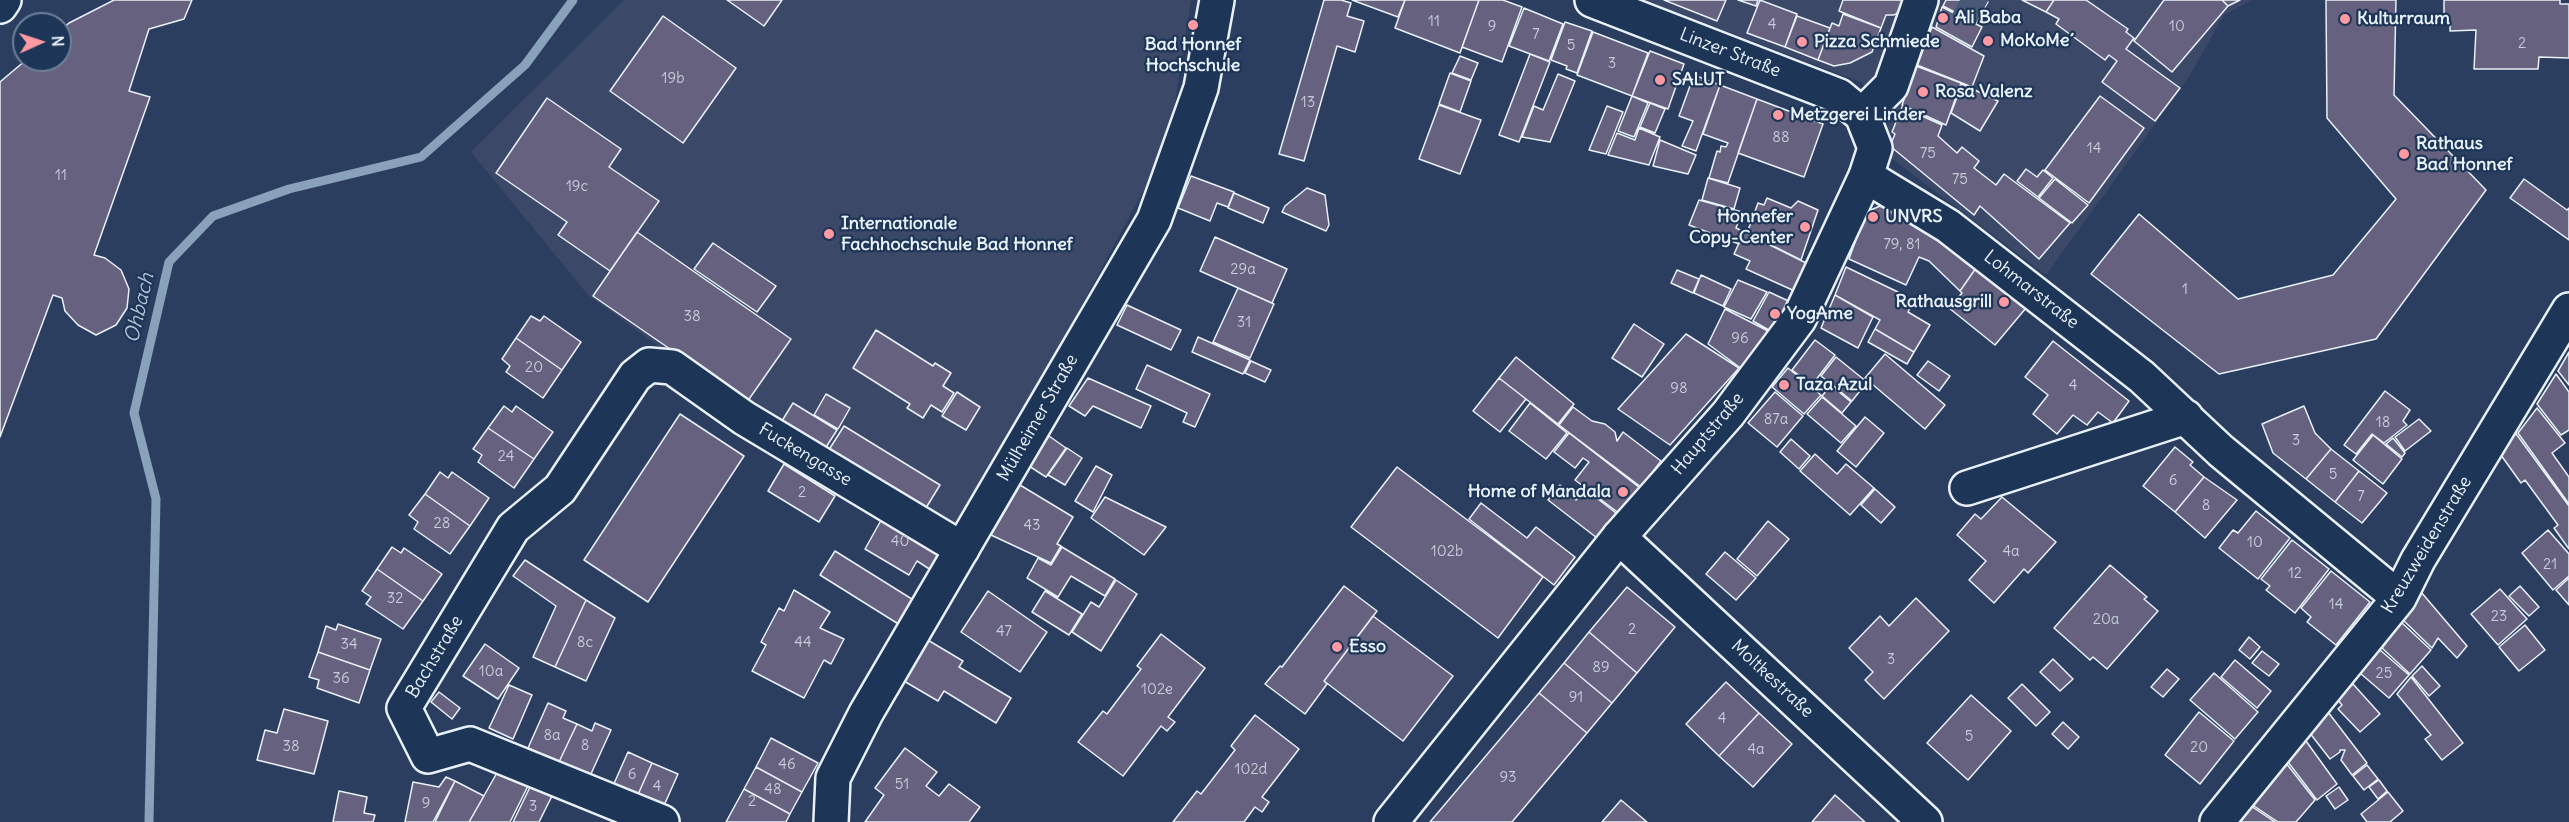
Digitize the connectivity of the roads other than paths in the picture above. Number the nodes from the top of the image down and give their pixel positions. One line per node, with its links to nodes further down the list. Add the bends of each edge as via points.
1 (4, 0): 5 (street)
2 (1217, 0): 13 (street, Mülheimer Straße, via 1201,88 1154,220)
3 (1592, 0): 6 (street, Linzer Straße, via 1839,96)
4 (1921, 0): 6 (street, via 1891,86)
5 (0, 6)
6 (1862, 115): 7 (street, Hauptstraße, via 1875,148)
7 (1866, 176): 10 (street, Lohmarstraße, via 1948,226 2142,377); 12 (street, Hauptstraße, via 1799,319 1728,414)
8 (2569, 310): 14 (street, Kreuzweidenstraße)
9 (649, 365): 13 (street, Fuckengasse, via 672,367 744,418); 15 (street, Bachstraße, via 635,376 560,489 513,528 404,708 428,756 470,744)
10 (2186, 417): 11 (street); 14 (street, Lohmarstraße)
11 (1967, 488)
12 (1619, 537): 17 (street, Hauptstraße); 18 (street, Moltkestraße)
13 (962, 549): 16 (street, Mülheimer Straße, via 866,713 833,778)
14 (2399, 598): 19 (street, Kreuzweidenstraße)
15 (662, 822)
16 (831, 822)
17 (1390, 822)
18 (1925, 822)
19 (2217, 822)

